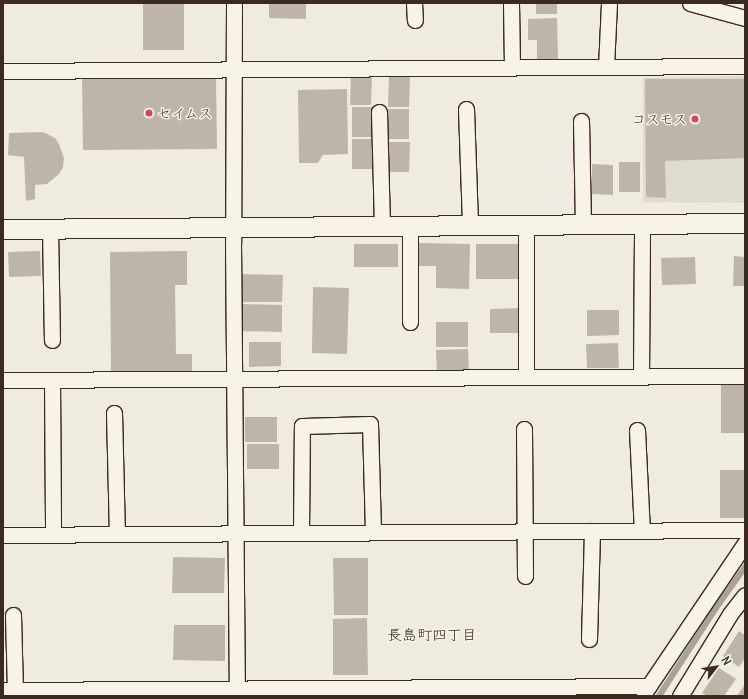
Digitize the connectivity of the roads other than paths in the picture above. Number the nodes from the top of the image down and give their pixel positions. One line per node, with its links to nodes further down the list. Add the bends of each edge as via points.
1 (234, 3): 11 (street)
2 (414, 3): 7 (street)
3 (511, 3): 10 (street)
4 (609, 3): 9 (street)
5 (690, 3): 6 (street)
6 (745, 18)
7 (414, 20)
8 (745, 66): 9 (street)
9 (606, 67): 10 (street)
10 (512, 68): 11 (street)
11 (234, 70): 12 (street); 23 (street)
12 (3, 72)
13 (466, 109): 21 (street)
14 (379, 112): 22 (street)
15 (581, 121): 18 (street)
16 (745, 223): 19 (street)
17 (526, 224): 18 (street); 21 (street); 29 (street)
18 (583, 224): 19 (street)
19 (642, 224): 30 (street)
20 (410, 225): 21 (street); 22 (street); 26 (street)
21 (470, 225)
22 (382, 226): 23 (street)
23 (233, 227): 24 (street); 31 (street)
24 (50, 228): 25 (street); 27 (street)
25 (3, 229)
26 (410, 322)
27 (52, 340)
28 (745, 376): 30 (street)
29 (526, 377): 30 (street); 31 (street)
30 (641, 377)
31 (234, 379): 33 (street); 42 (street)
32 (3, 380): 33 (street)
33 (52, 380): 44 (street)
34 (114, 413): 45 (street)
35 (524, 429): 41 (street)
36 (637, 430): 39 (street)
37 (745, 530): 39 (street)
38 (592, 531): 39 (street); 41 (street); 52 (street)
39 (642, 531)
40 (373, 532): 41 (street); 43 (street); 43 (street, via 370,424 302,426)
41 (524, 532): 48 (street)
42 (235, 533): 43 (street); 45 (street); 56 (street)
43 (301, 533)
44 (54, 534): 45 (street); 46 (street)
45 (117, 534)
46 (3, 535)
47 (745, 543): 55 (street)
48 (524, 576)
49 (745, 595): 51 (street)
50 (13, 615): 53 (street)
51 (738, 615): 57 (street)
52 (590, 639)
53 (9, 690): 56 (street)
54 (525, 691): 55 (street); 56 (street)
55 (645, 691)
56 (237, 692)
57 (680, 696)

